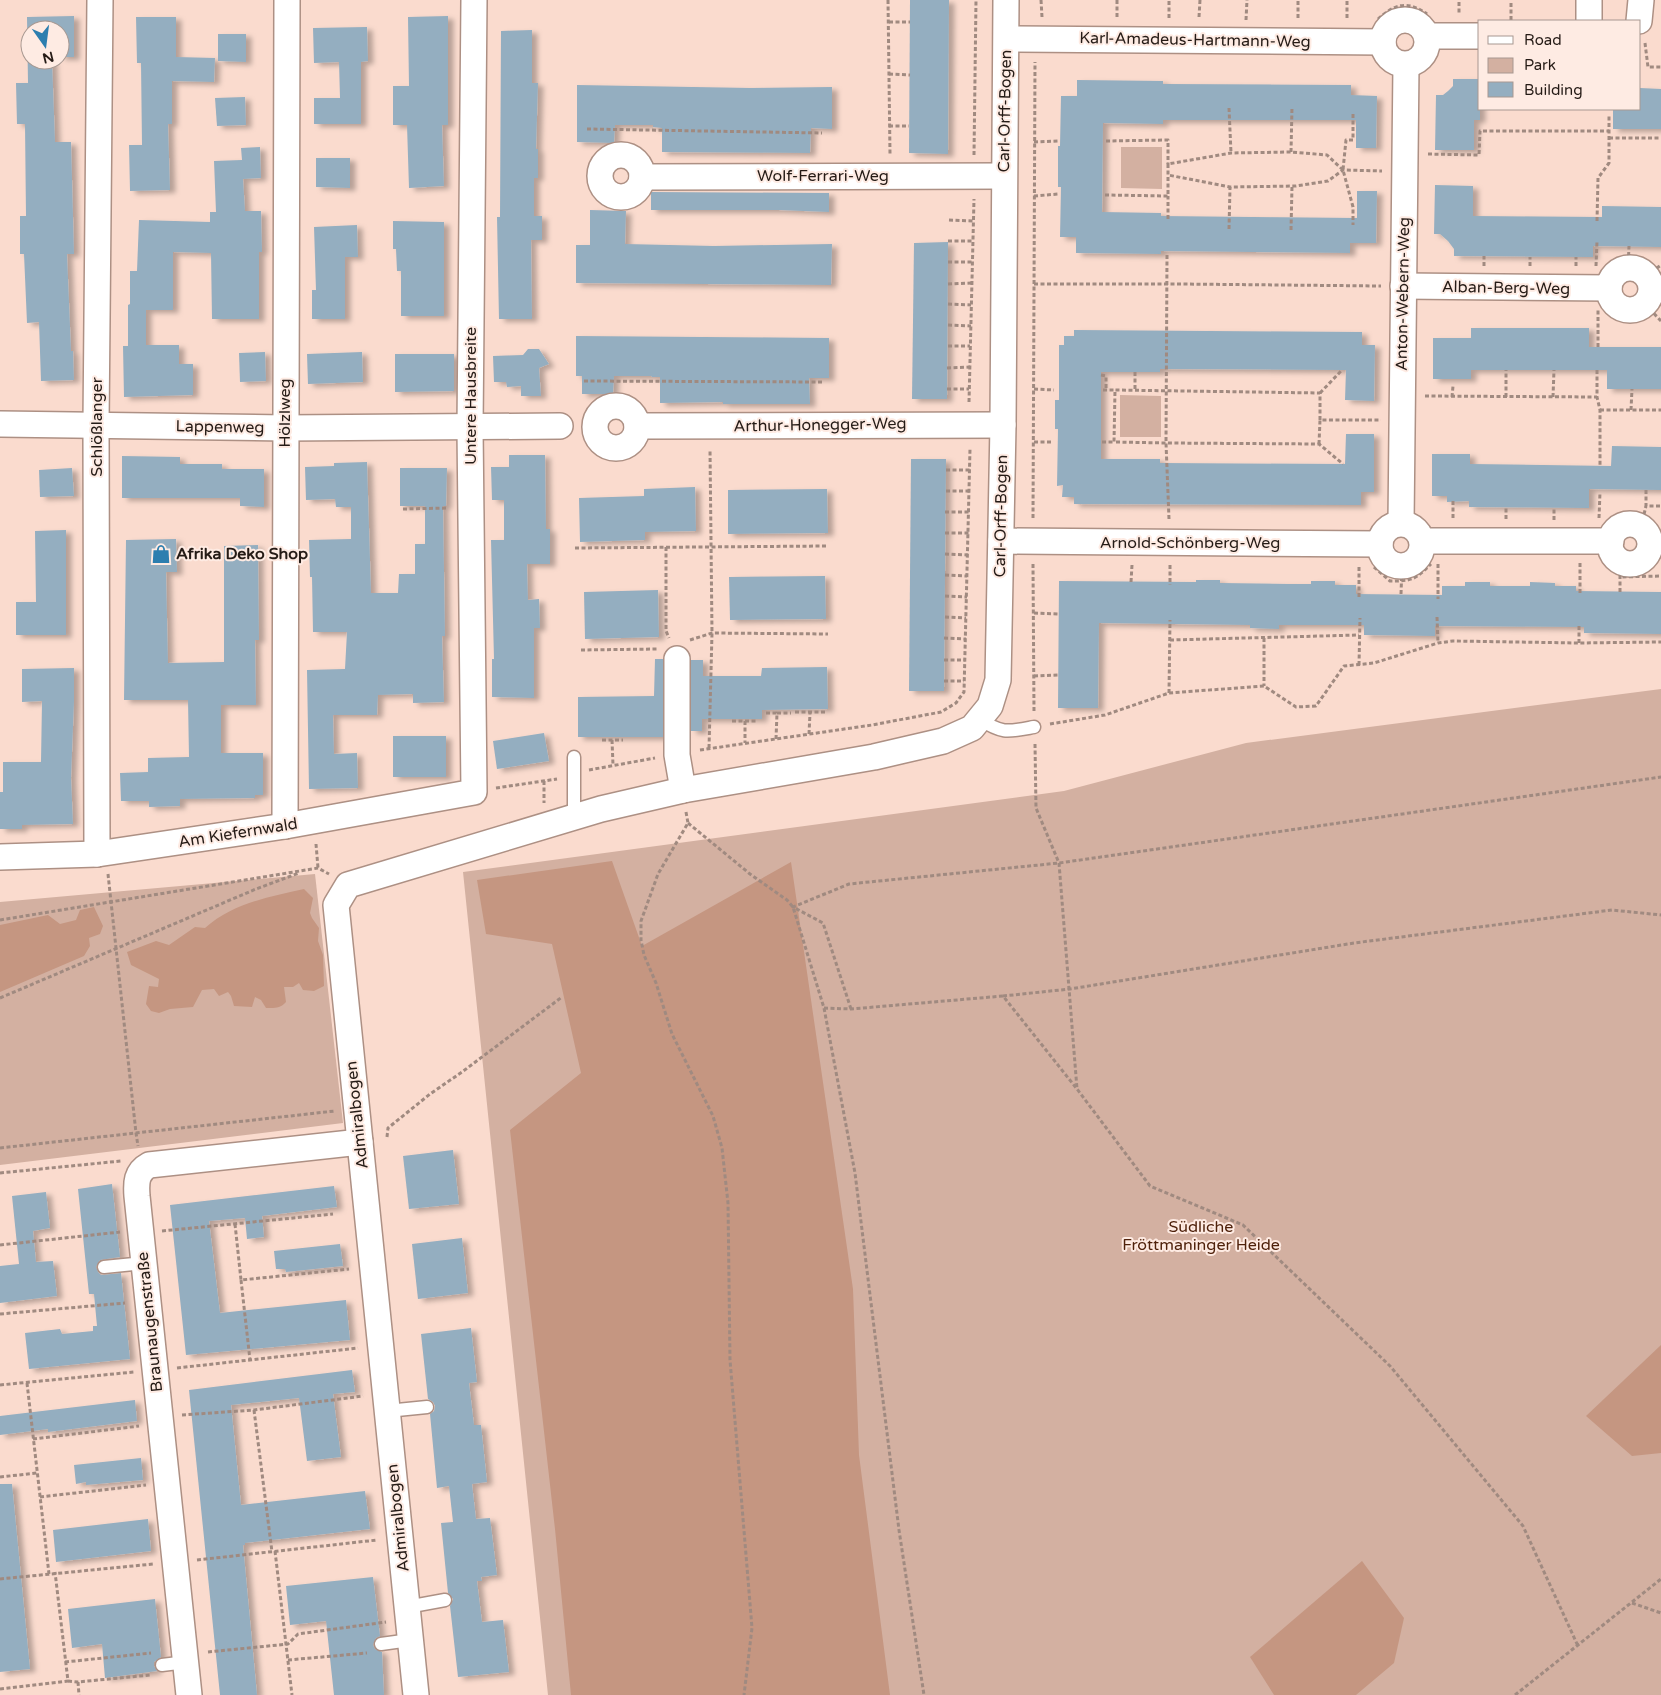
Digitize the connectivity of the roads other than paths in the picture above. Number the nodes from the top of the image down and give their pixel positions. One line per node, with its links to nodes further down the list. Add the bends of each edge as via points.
1 (100, 0): 20 (street, Schlößlanger)
2 (287, 0): 24 (street, Hölzlweg)
3 (474, 0): 25 (street, Untere Hausbreite)
4 (1006, 0): 11 (street, Carl-Orff-Bogen)
5 (1589, 0): 7 (street)
6 (1641, 0): 8 (street)
7 (1589, 20)
8 (1638, 20)
9 (1427, 36): 10 (street); 12 (street, via 1420,25 1399,20 1388,28); 13 (street, via 1424,56)
10 (1478, 36)
11 (1007, 39): 12 (street, Karl-Amadeus-Hartmann-Weg); 14 (street, Carl-Orff-Bogen)
12 (1383, 42): 13 (street, via 1392,61)
13 (1406, 65): 17 (street, Anton-Webern-Weg)
14 (1004, 176): 15 (street, Wolf-Ferrari-Weg); 21 (street, Carl-Orff-Bogen)
15 (642, 177)
16 (1648, 283): 18 (street, via 1619,272); 18 (street, via 1632,310 1614,302)
17 (1403, 286): 18 (street, Alban-Berg-Weg); 26 (street, Anton-Webern-Weg)
18 (1609, 288)
19 (0, 424): 20 (street, Lappenweg)
20 (96, 424): 24 (street, Lappenweg); 40 (street, Schlößlanger)
21 (1003, 424): 23 (street, Arthur-Honegger-Weg); 28 (street, Carl-Orff-Bogen)
22 (560, 426): 25 (street, Lappenweg)
23 (638, 426)
24 (285, 428): 25 (street, Lappenweg); 39 (street, Hölzlweg)
25 (470, 428): 37 (street, Untere Hausbreite)
26 (1401, 523): 29 (street, via 1415,528); 30 (street)
27 (1650, 530): 31 (street, via 1650,550 1642,560 1629,563); 31 (street, via 1628,524 1622,526 1612,535)
28 (1001, 541): 30 (street, Arnold-Schönberg-Weg); 33 (street, Carl-Orff-Bogen, via 998,680 990,706)
29 (1430, 541): 30 (street, via 1415,560 1402,566 1389,562); 31 (street, via 1581,542)
30 (1369, 544)
31 (1617, 559)
32 (675, 649): 36 (street, via 677,755)
33 (979, 719): 34 (lane, via 1007,732); 36 (street, Carl-Orff-Bogen, via 972,728 943,741 874,757)
34 (1034, 727)
35 (574, 757): 38 (lane)
36 (683, 790): 38 (street, Admiralbogen)
37 (474, 792): 39 (street, Am Kiefernwald)
38 (574, 816): 42 (street, Admiralbogen, via 348,885 336,905)
39 (285, 826): 40 (street, Am Kiefernwald)
40 (101, 853): 41 (street, Am Kiefernwald)
41 (0, 858)
42 (360, 1142): 43 (street, Braunaugenstraße, via 148,1165 138,1176 136,1185); 46 (street, Admiralbogen)
43 (144, 1263): 44 (lane); 51 (street, Braunaugenstraße, via 155,1370 170,1419 176,1664)
44 (104, 1267)
45 (427, 1407): 46 (lane)
46 (387, 1411): 48 (street, Admiralbogen)
47 (445, 1600): 48 (lane)
48 (407, 1607): 49 (street, Admiralbogen)
49 (410, 1640): 50 (lane); 52 (street, Admiralbogen)
50 (377, 1648)
51 (189, 1695)
52 (416, 1695)

